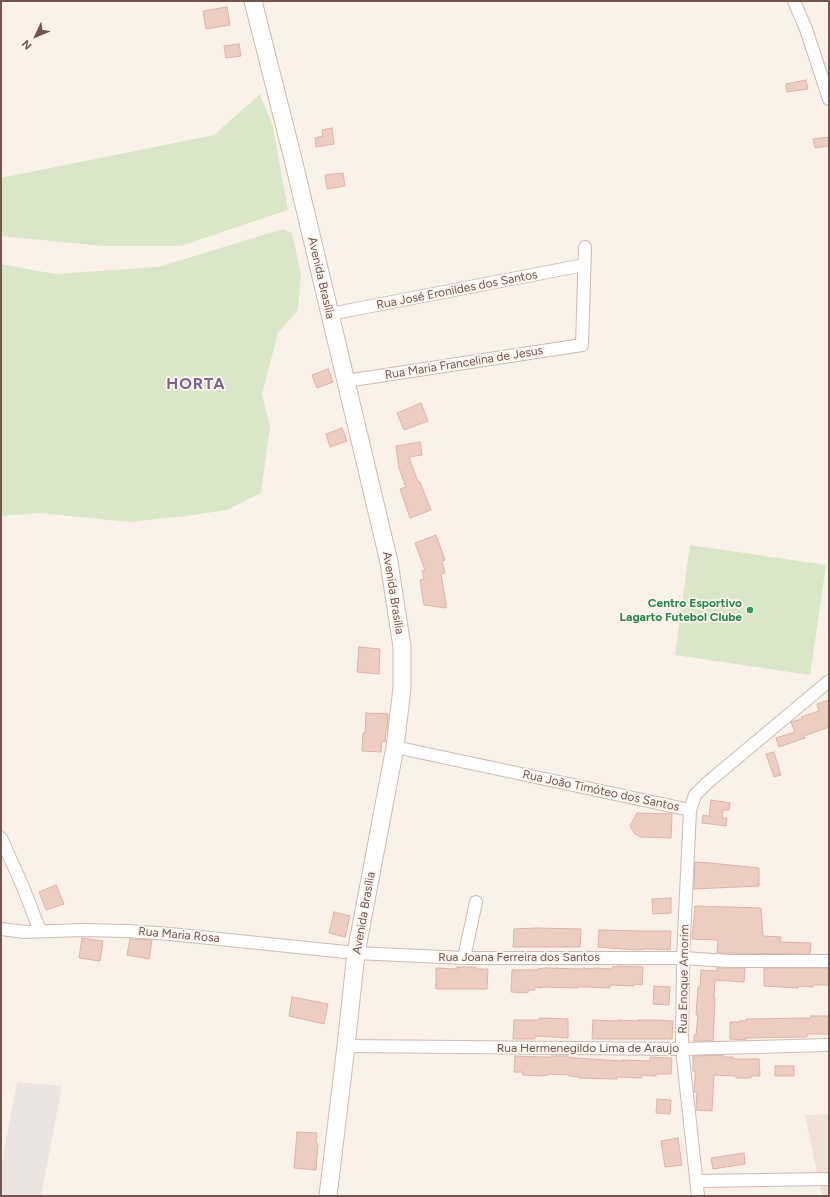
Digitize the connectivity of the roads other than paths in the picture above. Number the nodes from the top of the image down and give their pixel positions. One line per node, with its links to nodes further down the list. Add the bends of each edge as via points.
1 (253, 1): 6 (main road, Avenida Brasília)
2 (794, 1): 3 (street)
3 (829, 99)
4 (585, 247): 5 (street)
5 (584, 265): 6 (street, Rua José Eronildes dos Santos); 7 (street, Rua Maria Francelina de Jesus, via 582,345)
6 (330, 314): 7 (main road, Avenida Brasília)
7 (346, 381): 9 (main road, Avenida Brasília, via 389,562 402,647 402,688)
8 (829, 681): 10 (street, Rua João Timóteo dos Santos, via 707,783 695,795)
9 (395, 747): 10 (street, Rua João Timóteo dos Santos); 15 (main road, Avenida Brasília)
10 (690, 810): 17 (street, Rua Enoque Amorim)
11 (1, 838): 14 (street)
12 (476, 902): 16 (street)
13 (1, 929): 14 (street, Rua Maria Rosa)
14 (40, 931): 15 (street, Rua Maria Rosa, via 163,933)
15 (356, 953): 16 (street, Rua Joana Ferreira dos Santos); 20 (main road, Avenida Brasília)
16 (464, 958): 17 (street, Rua Joana Ferreira dos Santos)
17 (683, 958): 18 (street, Rua Joana Ferreira dos Santos, via 728,961); 21 (street, Rua Enoque Amorim)
18 (829, 960)
19 (829, 1045): 21 (street, Rua Hermenegildo Lima de Araujo)
20 (346, 1046): 21 (street, Rua Hermenegildo Lima de Araujo); 24 (main road, Avenida Brasília)
21 (682, 1049): 23 (street, Rua Enoque Amorim)
22 (829, 1178): 23 (street)
23 (697, 1181): 25 (street, Rua Enoque Amorim)
24 (328, 1196)
25 (698, 1196)

